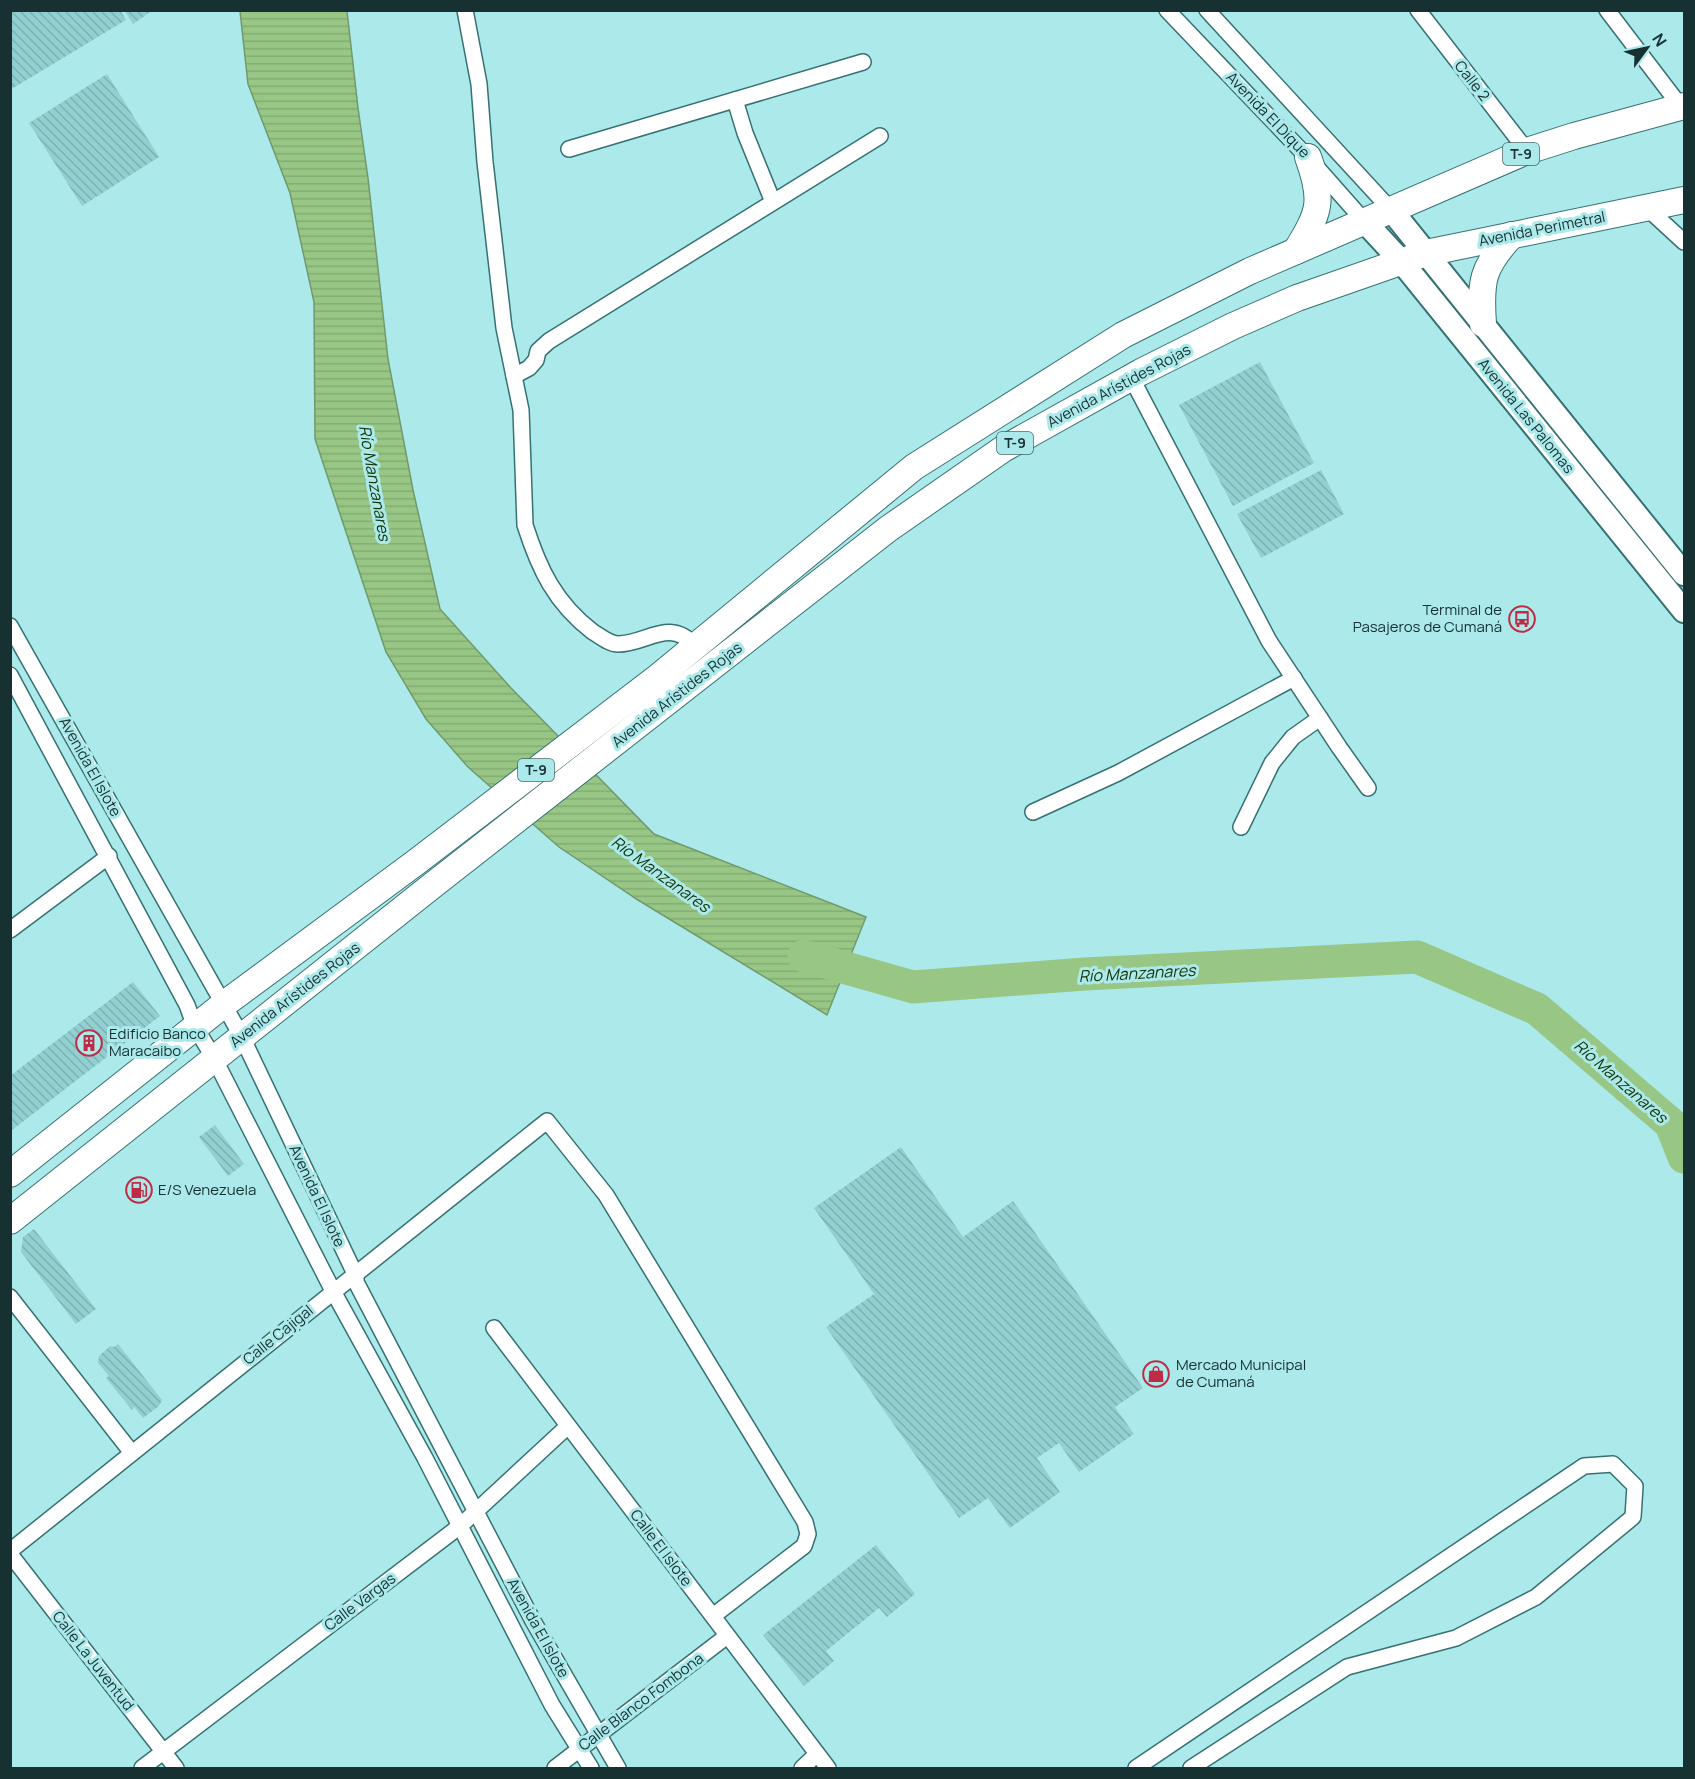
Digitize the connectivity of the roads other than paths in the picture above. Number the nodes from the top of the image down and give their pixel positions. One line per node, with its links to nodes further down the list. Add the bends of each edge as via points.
1 (465, 10): 24 (street, via 479,84 504,328)
2 (1167, 10): 12 (street, Avenida El Dique)
3 (1418, 10): 11 (street, Calle 2)
4 (1607, 10): 8 (street)
5 (1215, 13): 16 (street, Avenida El Dique)
6 (863, 62): 7 (street)
7 (735, 100): 10 (street); 14 (street)
8 (1683, 106): 11 (main road, T-9)
9 (880, 136): 14 (street)
10 (569, 149)
11 (1527, 152): 16 (main road, T-9)
12 (1308, 157): 17 (street, Avenida El Dique); 20 (main road, via 1318,190 1317,208)
13 (1684, 200): 15 (main road, Avenida Perimetral / T-9)
14 (773, 202): 24 (street, via 549,341 529,368)
15 (1647, 208): 18 (main road, Avenida Perimetral / T-9); 19 (street)
16 (1392, 211): 17 (main road, T-9); 21 (main road, Avenida Las Palomas)
17 (1365, 222): 20 (main road, Avenida Arístides Rojas / T-9); 22 (main road, Avenida Las Palomas)
18 (1512, 235): 21 (main road, Avenida Perimetral / T-9); 23 (main road, via 1494,255 1486,272 1481,299)
19 (1684, 242)
20 (1296, 251): 29 (main road, Avenida Arístides Rojas / T-9, via 1123,334 914,467)
21 (1426, 253): 22 (main road, Avenida Perimetral / T-9); 23 (main road, Avenida Las Palomas)
22 (1401, 261): 25 (main road, Avenida Arístides Rojas / T-9, via 1276,308); 27 (main road, Avenida Las Palomas)
23 (1483, 324): 26 (main road, Avenida Las Palomas)
24 (514, 376): 29 (street, via 521,410 525,525 551,587 572,613 608,641 617,644 669,633 684,636)
25 (1131, 377): 31 (street, via 1269,641); 40 (main road, Avenida Arístides Rojas / T-9, via 1003,449 888,529)
26 (1684, 574)
27 (1684, 611)
28 (10, 626): 38 (street, Avenida El Islote)
29 (695, 646): 38 (main road, Avenida Arístides Rojas / T-9, via 415,863)
30 (10, 675): 36 (street, Avenida El Islote)
31 (1294, 678): 32 (street); 34 (street, via 1118,773)
32 (1320, 718): 33 (street); 35 (street, via 1293,738 1272,763)
33 (1368, 788)
34 (1033, 812)
35 (1241, 827)
36 (109, 856): 37 (street); 39 (street, Avenida El Islote)
37 (10, 930)
38 (223, 1005): 39 (main road, Avenida Arístides Rojas / T-9); 40 (street, Avenida El Islote)
39 (195, 1027): 41 (street, Avenida El Islote); 42 (main road, Avenida Arístides Rojas / T-9)
40 (242, 1037): 41 (main road, Avenida Arístides Rojas / T-9); 44 (street, Avenida El Islote)
41 (214, 1058): 43 (main road, Avenida Arístides Rojas / T-9); 45 (street, Avenida El Islote)
42 (10, 1174)
43 (10, 1221)
44 (356, 1276): 45 (street, Calle Cajigal); 50 (street, Avenida El Islote); 53 (street, Calle Cajigal, via 547,1121 606,1195 805,1522 808,1534 804,1546)
45 (333, 1291): 49 (street, Calle Cajigal); 51 (street, Avenida El Islote)
46 (10, 1297): 49 (street)
47 (494, 1328): 48 (street, Calle El Islote)
48 (568, 1426): 50 (street, Calle Vargas); 53 (street, Calle El Islote)
49 (132, 1453): 52 (street, Calle Cajigal)
50 (476, 1510): 51 (street, Calle Vargas); 55 (street, Avenida El Islote)
51 (460, 1526): 56 (street, Avenida El Islote, via 552,1705); 57 (street, Calle Vargas)
52 (10, 1553): 57 (street, Calle La Juventud)
53 (713, 1616): 54 (street, Calle El Islote)
54 (728, 1636): 55 (street, Calle Blanco Fombona); 58 (street, Calle El Islote)
55 (599, 1736): 56 (street, Calle Blanco Fombona); 63 (street, Avenida El Islote)
56 (579, 1749): 61 (street, Calle Blanco Fombona); 62 (street, Avenida El Islote)
57 (163, 1752): 59 (street, Calle Vargas); 60 (street, Calle La Juventud)
58 (817, 1754): 64 (street); 65 (street, Calle El Islote)
59 (142, 1768)
60 (176, 1768)
61 (555, 1768)
62 (591, 1768)
63 (618, 1768)
64 (802, 1768)
65 (828, 1768)
66 (1136, 1768): 67 (street, via 1584,1466 1612,1464 1635,1486 1633,1517 1536,1597 1456,1638 1347,1667)
67 (1191, 1768)

